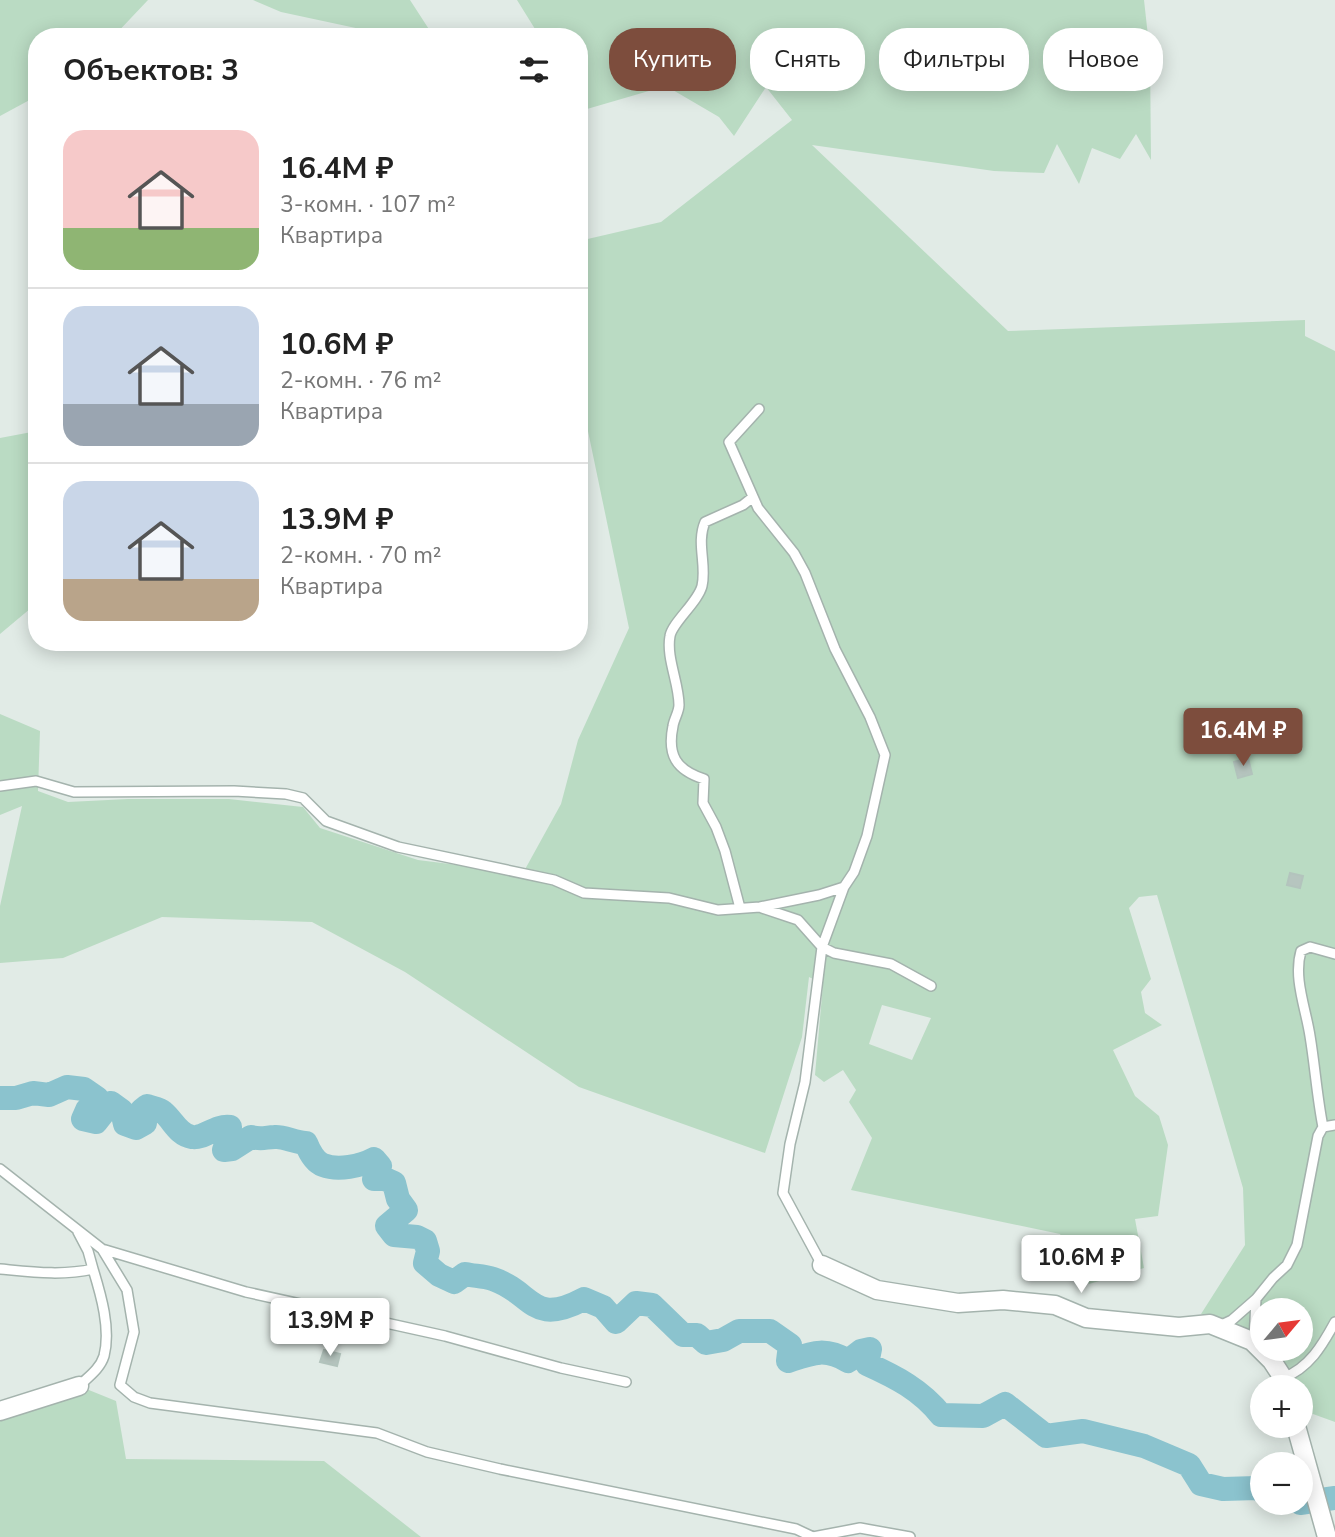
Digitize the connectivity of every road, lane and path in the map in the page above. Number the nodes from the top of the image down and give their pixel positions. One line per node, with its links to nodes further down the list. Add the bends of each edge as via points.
1 (759, 409): 2 (lane, via 729,442)
2 (753, 497): 4 (lane, via 805,573 885,755 867,836); 6 (lane, via 705,522 701,532 702,587 670,633 679,707 672,733 673,756 688,774 704,779 703,803 726,851)
3 (0, 786): 6 (lane, via 36,781 75,792 286,794 303,798 326,821 398,847 554,880 584,893 669,898 718,910)
4 (844, 887): 5 (lane); 7 (lane)
5 (760, 907): 6 (lane); 7 (lane, via 798,920)
6 (740, 908)
7 (822, 947): 9 (lane, via 891,964); 15 (lane, via 805,1082 783,1193)
8 (1335, 954): 11 (lane, via 1310,947 1301,951 1297,965)
9 (931, 986)
10 (1335, 1125): 11 (lane)
11 (1323, 1127): 18 (lane, via 1297,1245 1287,1265)
12 (0, 1169): 13 (lane)
13 (75, 1227): 14 (lane); 17 (lane)
14 (102, 1249): 24 (lane, via 246,1292); 28 (lane, via 127,1290 134,1332 120,1385 134,1397 149,1403 377,1433 427,1452 796,1529)
15 (822, 1265): 21 (street, via 877,1290 958,1303 1003,1300 1055,1305 1086,1318)
16 (0, 1269): 17 (lane, via 50,1274)
17 (93, 1269): 25 (lane, via 105,1320 104,1357)
18 (1257, 1298)
19 (1250, 1304): 21 (lane)
20 (1335, 1322): 23 (lane, via 1320,1350)
21 (1217, 1327): 22 (street)
22 (1250, 1341)
23 (1294, 1375)
24 (626, 1382)
25 (79, 1386): 26 (street)
26 (0, 1411)
27 (1299, 1438): 30 (street)
28 (813, 1537): 29 (lane, via 860,1528)
29 (910, 1537)
30 (1327, 1537)

